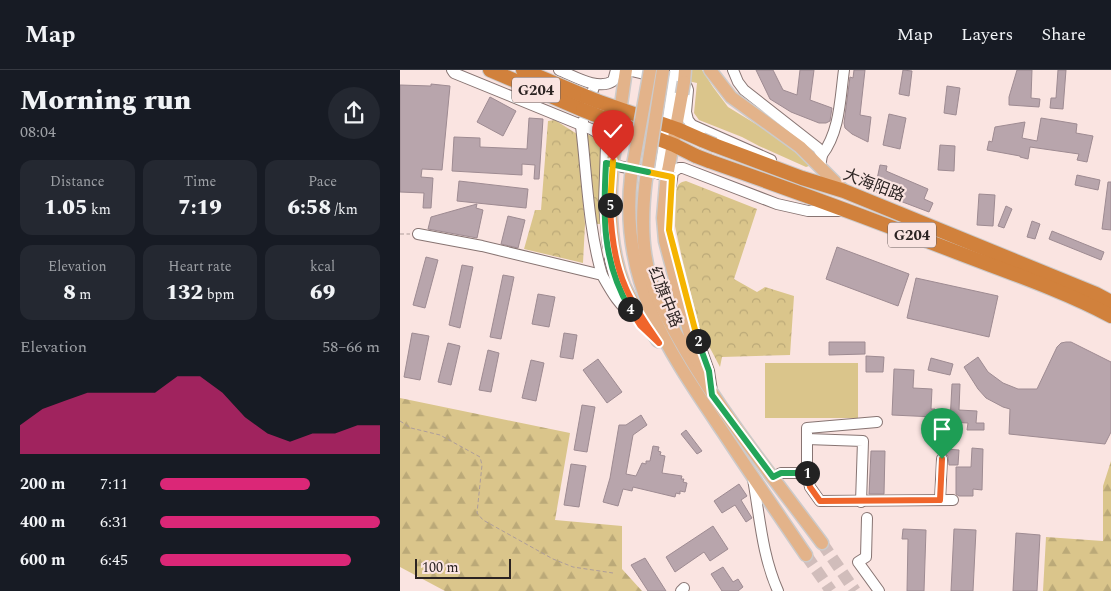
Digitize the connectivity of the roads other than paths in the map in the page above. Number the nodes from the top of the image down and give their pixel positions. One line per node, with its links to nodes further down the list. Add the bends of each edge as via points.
1 (452, 70): 17 (lane)
2 (490, 70): 15 (highway, G204)
3 (523, 70): 15 (highway, G204)
4 (559, 70): 14 (lane)
5 (616, 70): 14 (lane, via 610,83)
6 (650, 70): 29 (main road, 红旗中路, bridge, via 630,190 630,236 634,262)
7 (663, 70): 29 (main road, 红旗中路, bridge, via 645,191)
8 (675, 70): 13 (lane)
9 (710, 70): 21 (main road, via 731,97)
10 (733, 70): 21 (lane, via 744,90 818,148)
11 (844, 70): 21 (lane, via 836,127)
12 (626, 74): 13 (lane, via 644,72); 16 (main road)
13 (681, 83): 18 (main road); 19 (lane, via 688,89 686,112 690,124); 24 (lane)
14 (595, 84): 17 (lane)
15 (590, 105): 16 (highway, G204)
16 (620, 117): 18 (highway, 大海阳路 / G204); 20 (highway, G204); 22 (main road)
17 (581, 126): 22 (lane, via 604,137); 28 (lane, via 591,226)
18 (677, 129): 19 (highway, 大海阳路 / G204); 20 (main road)
19 (709, 140): 23 (lane); 25 (highway, 大海阳路 / G204, via 802,178)
20 (674, 145): 24 (main road); 26 (highway, 大海阳路 / G204, bridge, via 709,161)
21 (821, 161): 25 (main road)
22 (610, 165): 24 (lane); 31 (lane, via 604,204 607,245 614,279); 33 (main road, via 611,224 619,269 632,300)
23 (698, 174): 24 (lane, via 679,168); 26 (lane, via 777,204 808,211)
24 (666, 176): 35 (main road, via 665,241); 36 (lane, via 669,230 696,336 709,371)
25 (840, 187): 30 (highway, 大海阳路 / G204)
26 (849, 211): 32 (highway, 大海阳路 / G204, via 1034,282)
27 (418, 234): 28 (lane)
28 (602, 275): 31 (lane, via 614,297)
29 (646, 283): 34 (main road, 红旗中路, via 659,329); 35 (main road, 红旗中路)
30 (1111, 302)
31 (634, 316): 33 (lane)
32 (1111, 316)
33 (659, 343): 34 (main road)
34 (678, 367): 41 (main road, 红旗中路)
35 (701, 378): 36 (main road, 红旗中路)
36 (712, 395): 42 (main road, 红旗中路)
37 (877, 422): 38 (lane, via 807,428)
38 (807, 439): 40 (lane); 45 (lane, via 864,441)
39 (942, 459): 43 (lane)
40 (807, 473): 42 (lane, via 781,473); 45 (lane, via 810,487 820,501)
41 (752, 476): 48 (main road, 红旗中路); 49 (lane, via 760,534 770,574)
42 (773, 477): 47 (main road, 红旗中路)
43 (940, 500): 44 (lane); 45 (lane)
44 (953, 500)
45 (861, 502)
46 (867, 518): 50 (lane, via 866,557 858,562)
47 (822, 543)
48 (806, 555)
49 (778, 591)
50 (879, 591)

